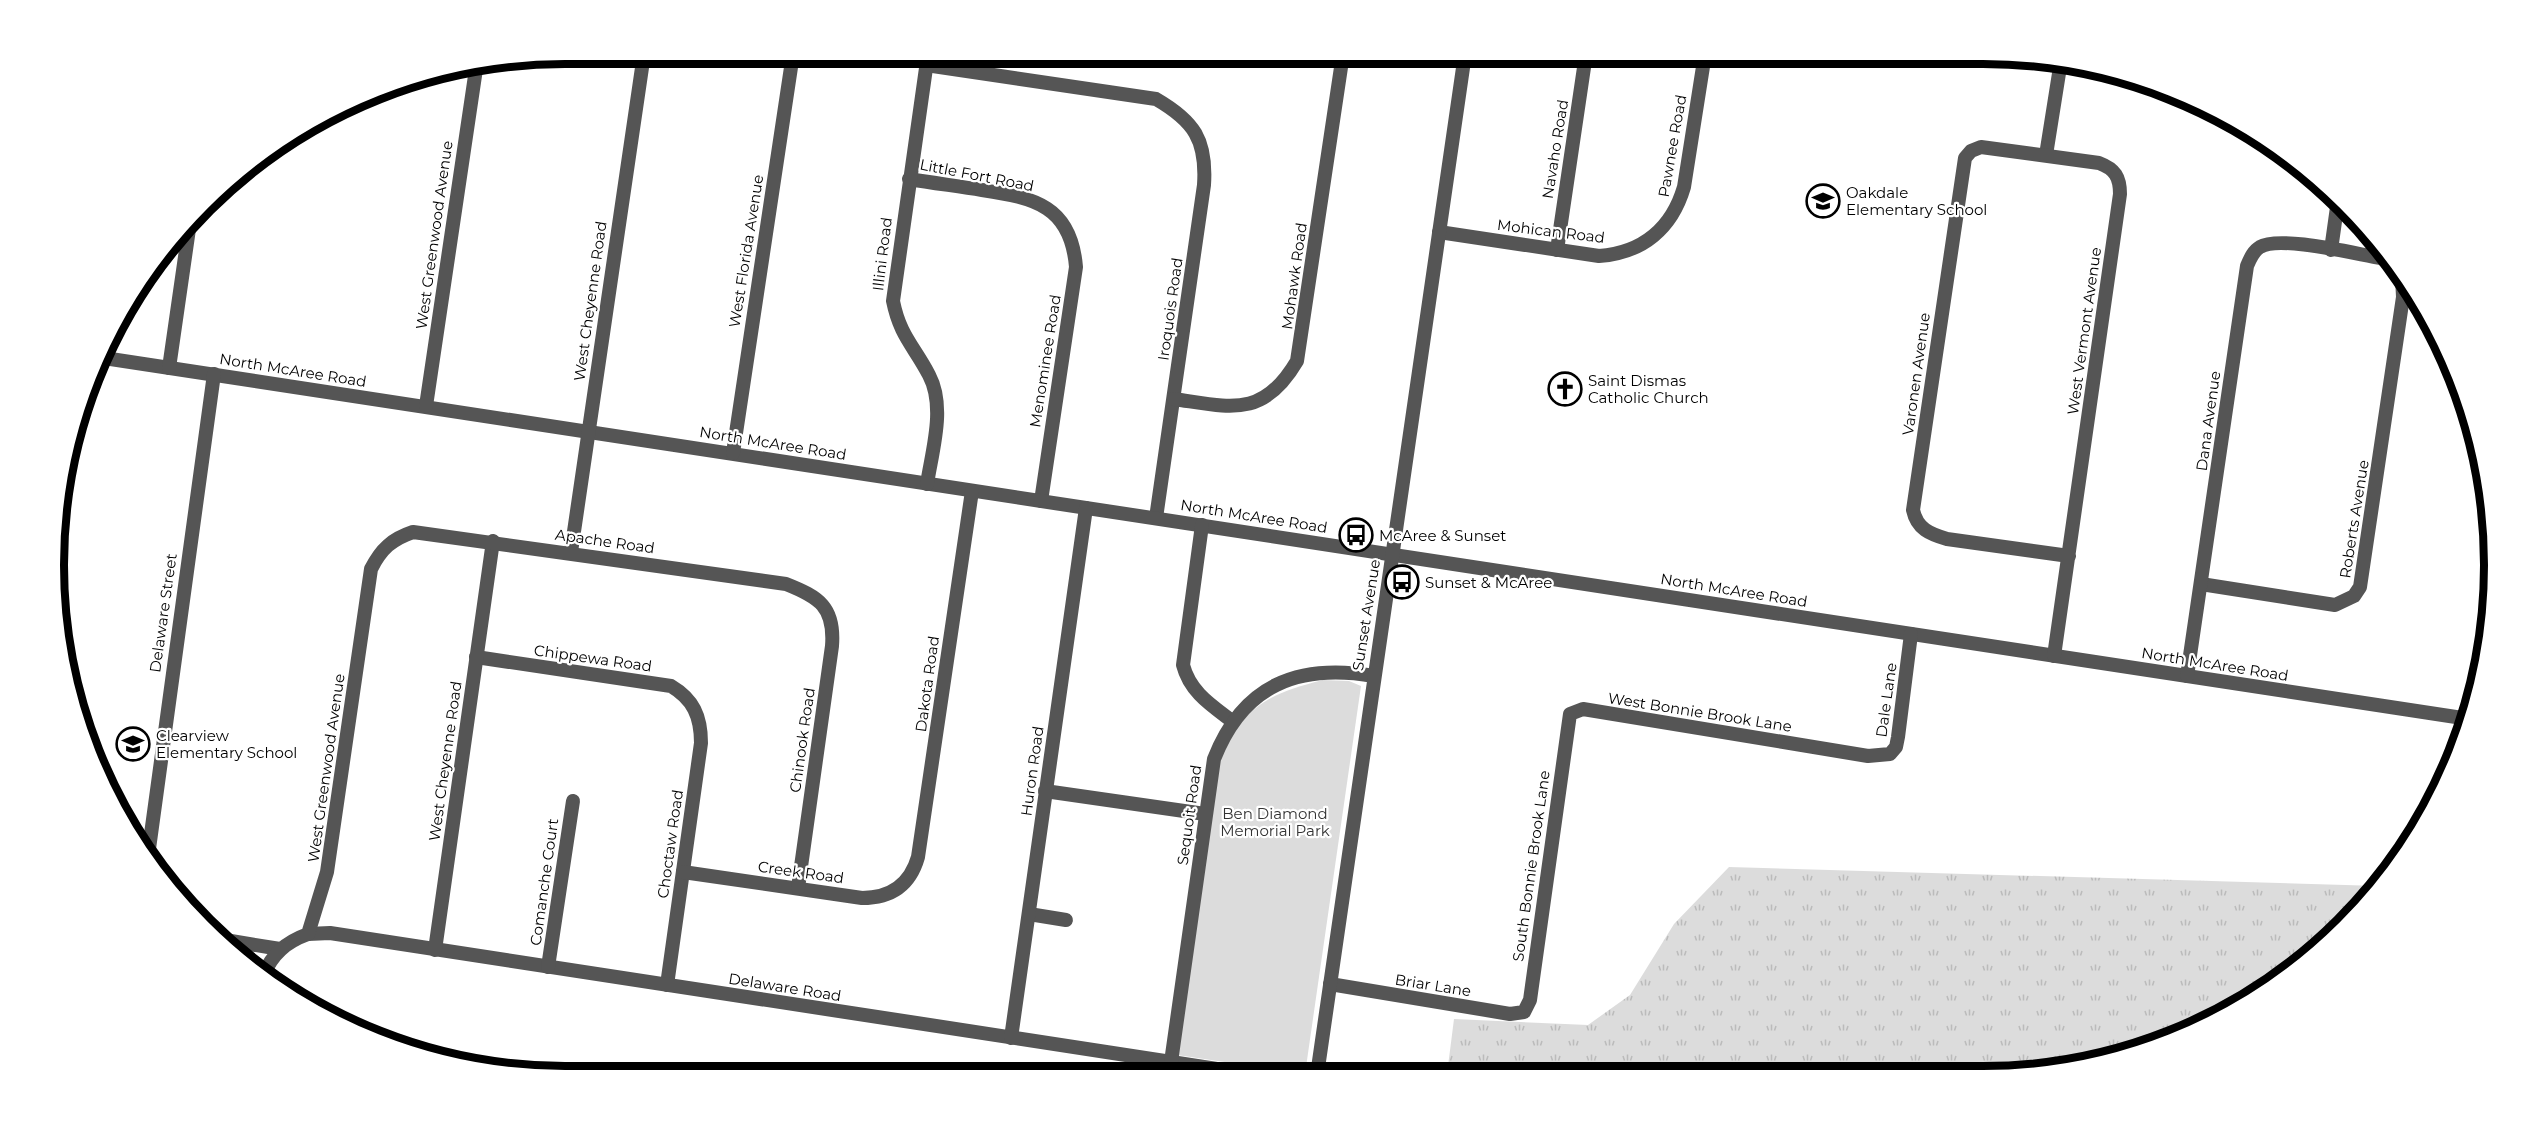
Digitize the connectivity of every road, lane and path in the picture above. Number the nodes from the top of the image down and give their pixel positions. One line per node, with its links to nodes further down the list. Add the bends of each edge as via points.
1 (643, 64): 27 (street, West Cheyenne Road)
2 (791, 64): 28 (street, West Florida Avenue)
3 (926, 64): 12 (street, Illini Road)
4 (956, 64): 25 (street, Iroquois Road, via 1156,99 1190,123 1206,162)
5 (1342, 64): 25 (street, Mohawk Road, via 1297,361 1278,387 1235,408)
6 (1464, 64): 15 (street, Sunset Avenue)
7 (1585, 64): 18 (street, Navaho Road)
8 (1703, 64): 17 (street, Pawnee Road, via 1684,187 1678,207)
9 (2059, 71): 11 (street)
10 (475, 73): 26 (street, West Greenwood Avenue)
11 (2046, 155): 39 (street, West Vermont Avenue, via 2111,167 2120,182); 39 (street, Varonen Avenue, via 1981,147 1965,158 1913,510 1915,519 1931,534)
12 (909, 179): 14 (street, Little Fort Road, via 1034,200); 29 (street, Illini Road, via 893,301 898,324 930,376 936,394)
13 (2337, 211): 19 (street)
14 (1066, 226): 31 (street, Menominee Road, via 1075,246 1076,267)
15 (1439, 232): 18 (street, Mohican Road); 38 (street, Sunset Avenue)
16 (188, 236): 23 (street)
17 (1655, 237): 18 (street, Mohican Road, via 1619,255)
18 (1557, 250)
19 (2331, 250): 20 (street); 40 (street, Dana Avenue, via 2268,243 2252,255 2247,266)
20 (2377, 257)
21 (2403, 293): 40 (street, Roberts Avenue, via 2363,577 2354,596 2335,605)
22 (110, 359): 23 (street, North McAree Road)
23 (169, 368): 24 (street, North McAree Road)
24 (214, 374): 26 (street, North McAree Road); 55 (street, Delaware Street)
25 (1174, 399): 33 (street, Iroquois Road)
26 (426, 406): 27 (street, North McAree Road)
27 (588, 431): 28 (street, North McAree Road); 37 (street, West Cheyenne Road)
28 (733, 453): 29 (street, North McAree Road)
29 (927, 484): 30 (street, North McAree Road)
30 (972, 491): 31 (street, North McAree Road); 57 (street, Dakota Road, via 918,857)
31 (1041, 501): 32 (street, North McAree Road)
32 (1086, 508): 33 (street, North McAree Road); 52 (street, Huron Road)
33 (1156, 518): 34 (street, North McAree Road)
34 (1202, 525): 38 (street, North McAree Road); 49 (street, via 1183,664 1195,690)
35 (493, 541): 36 (street, Apache Road, via 414,532); 37 (street, Apache Road); 44 (street, West Cheyenne Road)
36 (386, 545): 61 (street, West Greenwood Avenue, via 371,569 327,872)
37 (570, 552): 41 (street, Apache Road, via 786,584)
38 (1392, 554): 42 (street, North McAree Road); 45 (street, Sunset Avenue)
39 (2069, 556): 43 (street, West Vermont Avenue)
40 (2201, 584): 46 (street, Dana Avenue)
41 (820, 600): 58 (street, Chinook Road, via 830,616 833,638)
42 (1911, 634): 43 (street, North McAree Road); 51 (street, Dale Lane, via 1896,747 1881,756)
43 (2054, 656): 46 (street, North McAree Road)
44 (477, 657): 47 (street, Chippewa Road, via 670,686 686,695); 64 (street, West Cheyenne Road)
45 (1374, 676): 49 (street, via 1344,671 1300,674 1261,695); 67 (street, Sunset Avenue)
46 (2187, 676): 48 (street, North McAree Road)
47 (695, 708): 56 (street, Choctaw Road, via 701,724 701,743)
48 (2460, 718)
49 (1232, 721): 54 (street, Sequoit Road, via 1214,759)
50 (1566, 729): 51 (street, West Bonnie Brook Lane, via 1570,714 1583,710); 69 (street, South Bonnie Brook Lane)
51 (1840, 751)
52 (1046, 791): 54 (street); 59 (street, Huron Road)
53 (573, 801): 66 (street, Comanche Court)
54 (1205, 814): 71 (street, Sequoit Road)
55 (150, 845)
56 (683, 872): 58 (street, Creek Road); 68 (street, Choctaw Road)
57 (909, 879): 58 (street, Creek Road, via 875,898)
58 (798, 888)
59 (1029, 914): 60 (street); 70 (street, Huron Road)
60 (1066, 920)
61 (308, 934): 63 (street); 64 (street, Delaware Road, via 330,933)
62 (234, 942): 63 (street)
63 (280, 949): 65 (street)
64 (435, 950): 66 (street, Delaware Road)
65 (267, 967)
66 (548, 967): 68 (street, Delaware Road)
67 (1330, 984): 69 (street, Briar Lane, via 1510,1014 1520,1014); 73 (street, Sunset Avenue)
68 (667, 985): 70 (street, Delaware Road)
69 (1528, 1008)
70 (1011, 1038): 71 (street, Delaware Road)
71 (1171, 1062): 72 (street, Delaware Road)
72 (1197, 1066)
73 (1318, 1066)

